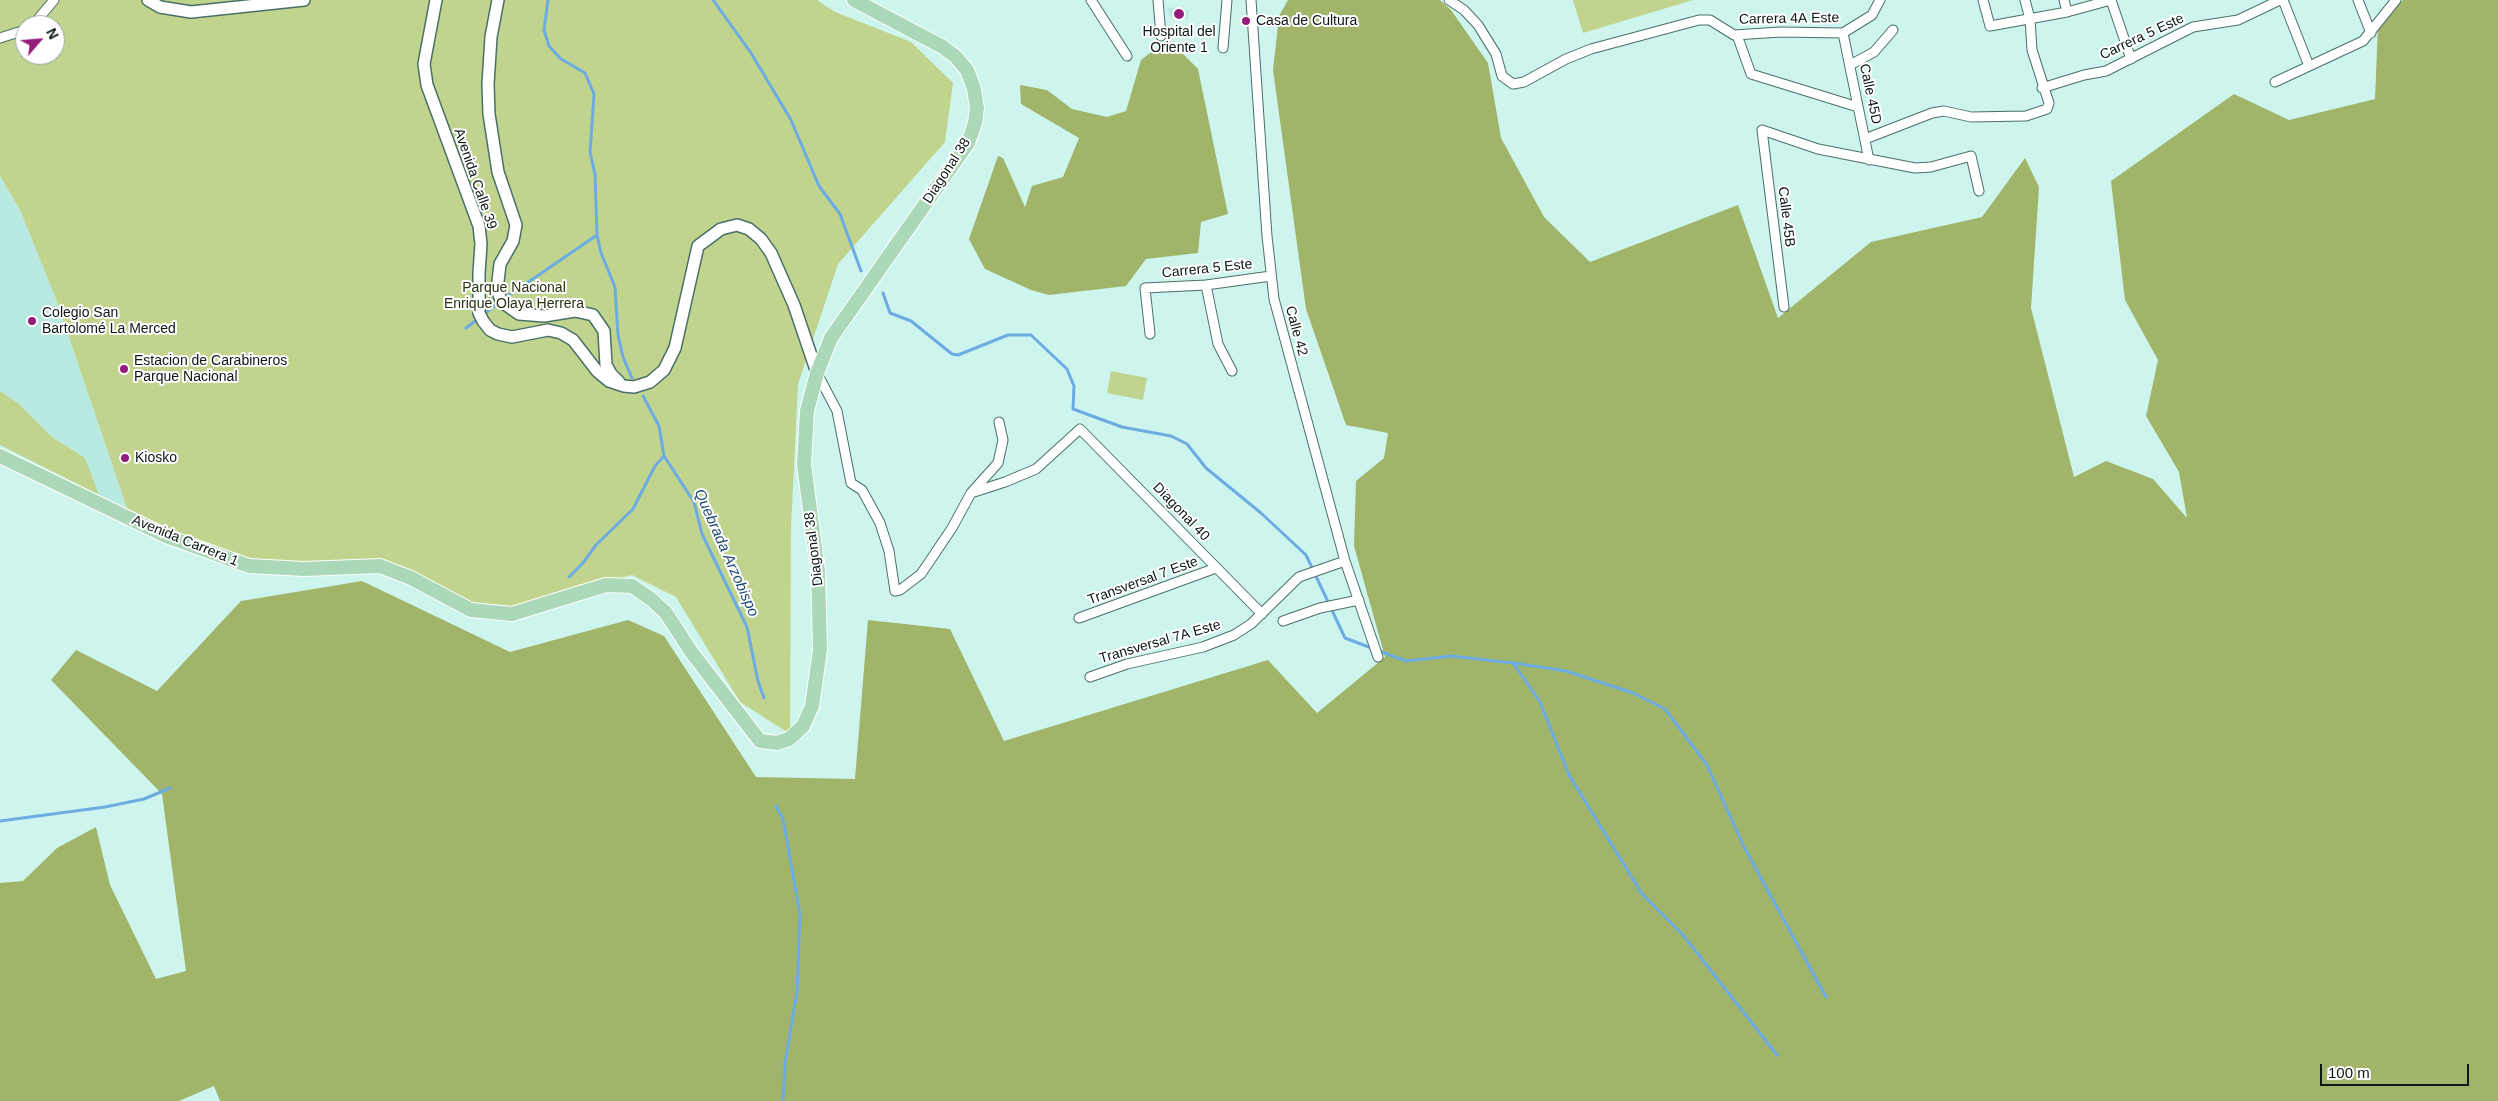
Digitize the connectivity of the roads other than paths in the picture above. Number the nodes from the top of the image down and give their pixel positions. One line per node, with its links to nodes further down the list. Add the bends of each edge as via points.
1 (54, 0): 21 (street)
2 (148, 0): 3 (street, via 160,7 191,12)
3 (304, 0)
4 (436, 0): 47 (street, Avenida Calle 39, via 424,64 426,79 479,226 482,244 479,273 481,317 490,330 505,337 548,330 561,333 573,340 604,377)
5 (498, 0): 47 (street, Avenida Calle 39, via 490,46 488,114 498,172 516,225 513,241 500,264 497,290 502,302 519,314 544,316 575,311 592,315 604,331 606,365 610,374)
6 (854, 0): 46 (main road, Diagonal 38, via 956,57 967,70 977,108 975,123 957,160 831,338)
7 (1091, 0): 31 (street)
8 (1158, 0): 28 (street)
9 (1227, 0): 30 (street)
10 (1252, 0): 41 (street, Calle 42)
11 (1449, 0): 27 (street, Carrera 4A Este, via 1478,25 1496,54 1502,76 1513,84 1524,82 1591,49 1698,20 1710,20)
12 (1880, 0): 25 (street, Carrera 4A Este, via 1868,18)
13 (2025, 0): 22 (street)
14 (2064, 0): 20 (street)
15 (2111, 0): 20 (street); 32 (street)
16 (2281, 0): 32 (street, Carrera 5 Este, via 2238,20 2193,27); 34 (street)
17 (2358, 0): 26 (street)
18 (2396, 0): 26 (street)
19 (1982, 1): 22 (street, via 1990,26)
20 (2067, 12): 22 (street)
21 (41, 15)
22 (2030, 19): 36 (street, via 2032,50)
23 (1893, 30): 33 (street, via 1874,52)
24 (15, 33): 29 (street)
25 (1843, 33): 27 (street, Carrera 4A Este); 33 (street, Calle 45D)
26 (2371, 33): 34 (street, via 2363,41)
27 (1737, 35): 37 (street, via 1752,74)
28 (1161, 36)
29 (0, 38)
30 (1223, 48)
31 (1127, 56)
32 (2131, 59): 36 (street, Carrera 5 Este, via 2106,71)
33 (1850, 65): 37 (street, Calle 45D)
34 (2309, 66): 35 (street)
35 (2276, 82)
36 (2042, 88): 38 (street, via 2049,103 2041,113 1970,117 1944,111)
37 (1858, 107): 38 (street, Calle 45D)
38 (1865, 139): 39 (street, Calle 45D)
39 (1869, 160): 40 (street, via 1931,168 1972,156); 43 (street, Calle 45B, via 1818,149 1762,130)
40 (1979, 191)
41 (1272, 276): 42 (street, Carrera 5 Este); 51 (street, Calle 42, via 1277,315)
42 (1206, 285): 44 (street, Carrera 5 Este, via 1145,288); 45 (street, via 1218,344)
43 (1784, 307)
44 (1150, 334)
45 (1232, 371)
46 (817, 373): 47 (street, via 794,305 771,253 750,229 737,225 721,229 698,246 675,348 664,370 650,382 634,387); 50 (street, via 836,411 852,483 862,490 880,523 889,550 895,591 921,574 952,528); 53 (main road, Diagonal 38, via 808,411 804,464 818,571 820,650 812,706 803,726 784,741 760,741 692,653 666,613 632,586 606,586 512,614 471,610)
47 (624, 386)
48 (999, 422): 50 (street, via 1004,440 998,463)
49 (0, 456): 53 (main road, Avenida Carrera 1, via 166,536 249,566 304,570 380,566)
50 (971, 492): 52 (street, Diagonal 40, via 1036,469 1080,429)
51 (1345, 561): 54 (street, Calle 42); 55 (street, Transversal 7A Este, via 1299,577)
52 (1216, 568): 55 (street, Diagonal 40); 56 (street, Transversal 7 Este)
53 (411, 578)
54 (1358, 600): 57 (street, via 1320,608); 58 (street, Calle 42)
55 (1262, 614): 59 (street, Transversal 7A Este, via 1234,635 1203,647 1127,664)
56 (1079, 618)
57 (1283, 622)
58 (1378, 657)
59 (1090, 677)

